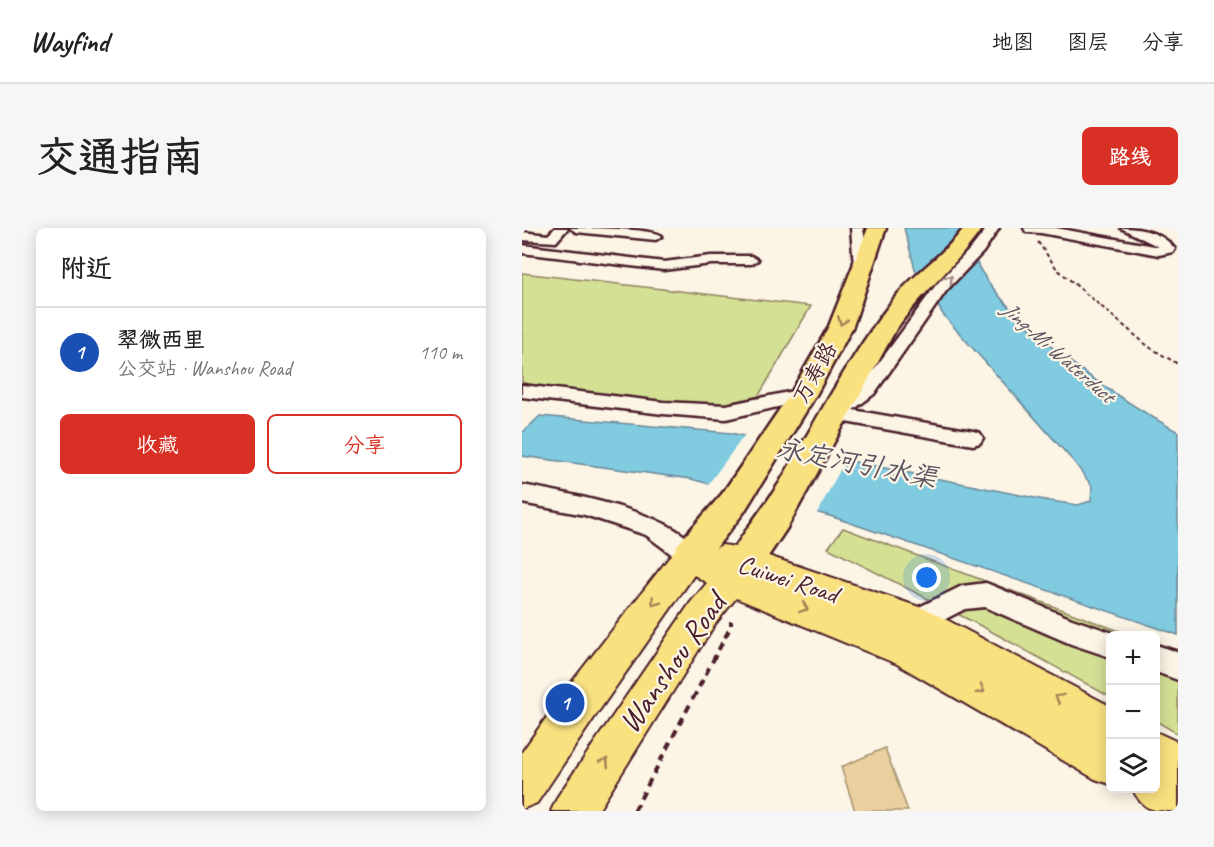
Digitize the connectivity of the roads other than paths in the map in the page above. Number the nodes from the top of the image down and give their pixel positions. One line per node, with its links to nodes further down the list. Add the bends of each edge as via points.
1 (562, 228): 10 (street, via 551,239)
2 (576, 228): 11 (street)
3 (857, 228): 16 (street, 万寿路)
4 (877, 228): 16 (highway, 万寿路)
5 (974, 228): 19 (highway, 万寿路, via 903,302)
6 (993, 228): 19 (street, 万寿路, one-way to 6, via 868,390 941,288)
7 (1088, 228): 12 (street)
8 (1127, 228): 12 (street)
9 (1030, 229): 12 (street, via 1159,251 1168,249)
10 (522, 236)
11 (656, 236)
12 (1161, 241): 13 (street)
13 (1178, 244)
14 (522, 249): 15 (street, via 664,266)
15 (751, 260)
16 (861, 266): 18 (highway, 万寿路, one-way to 18, via 841,326)
17 (522, 391): 18 (street, via 726,412)
18 (803, 395): 22 (highway, 万寿路)
19 (831, 423): 20 (street); 23 (highway, 万寿路)
20 (973, 438)
21 (522, 494): 24 (street, via 585,506 654,528)
22 (733, 503): 24 (highway, Wanshou Road)
23 (776, 519): 25 (highway, Wanshou Road)
24 (690, 555): 25 (main road, Cuiwei Road); 34 (main road, Wanshou Road, one-way to 34)
25 (738, 571): 26 (main road, Cuiwei Road); 32 (main road, Cuiwei Road, one-way to 32, via 910,651); 37 (main road, Wanshou Road, one-way to 25, via 702,613)
26 (916, 622): 27 (street, via 962,598 986,596); 30 (main road, Cuiwei Road, one-way to 26)
27 (1106, 643)
28 (1160, 661): 29 (street)
29 (1178, 666)
30 (1106, 725)
31 (1160, 755): 33 (main road)
32 (1106, 762)
33 (1178, 764)
34 (522, 788)
35 (1160, 793): 36 (main road)
36 (1178, 803)
37 (573, 811)

